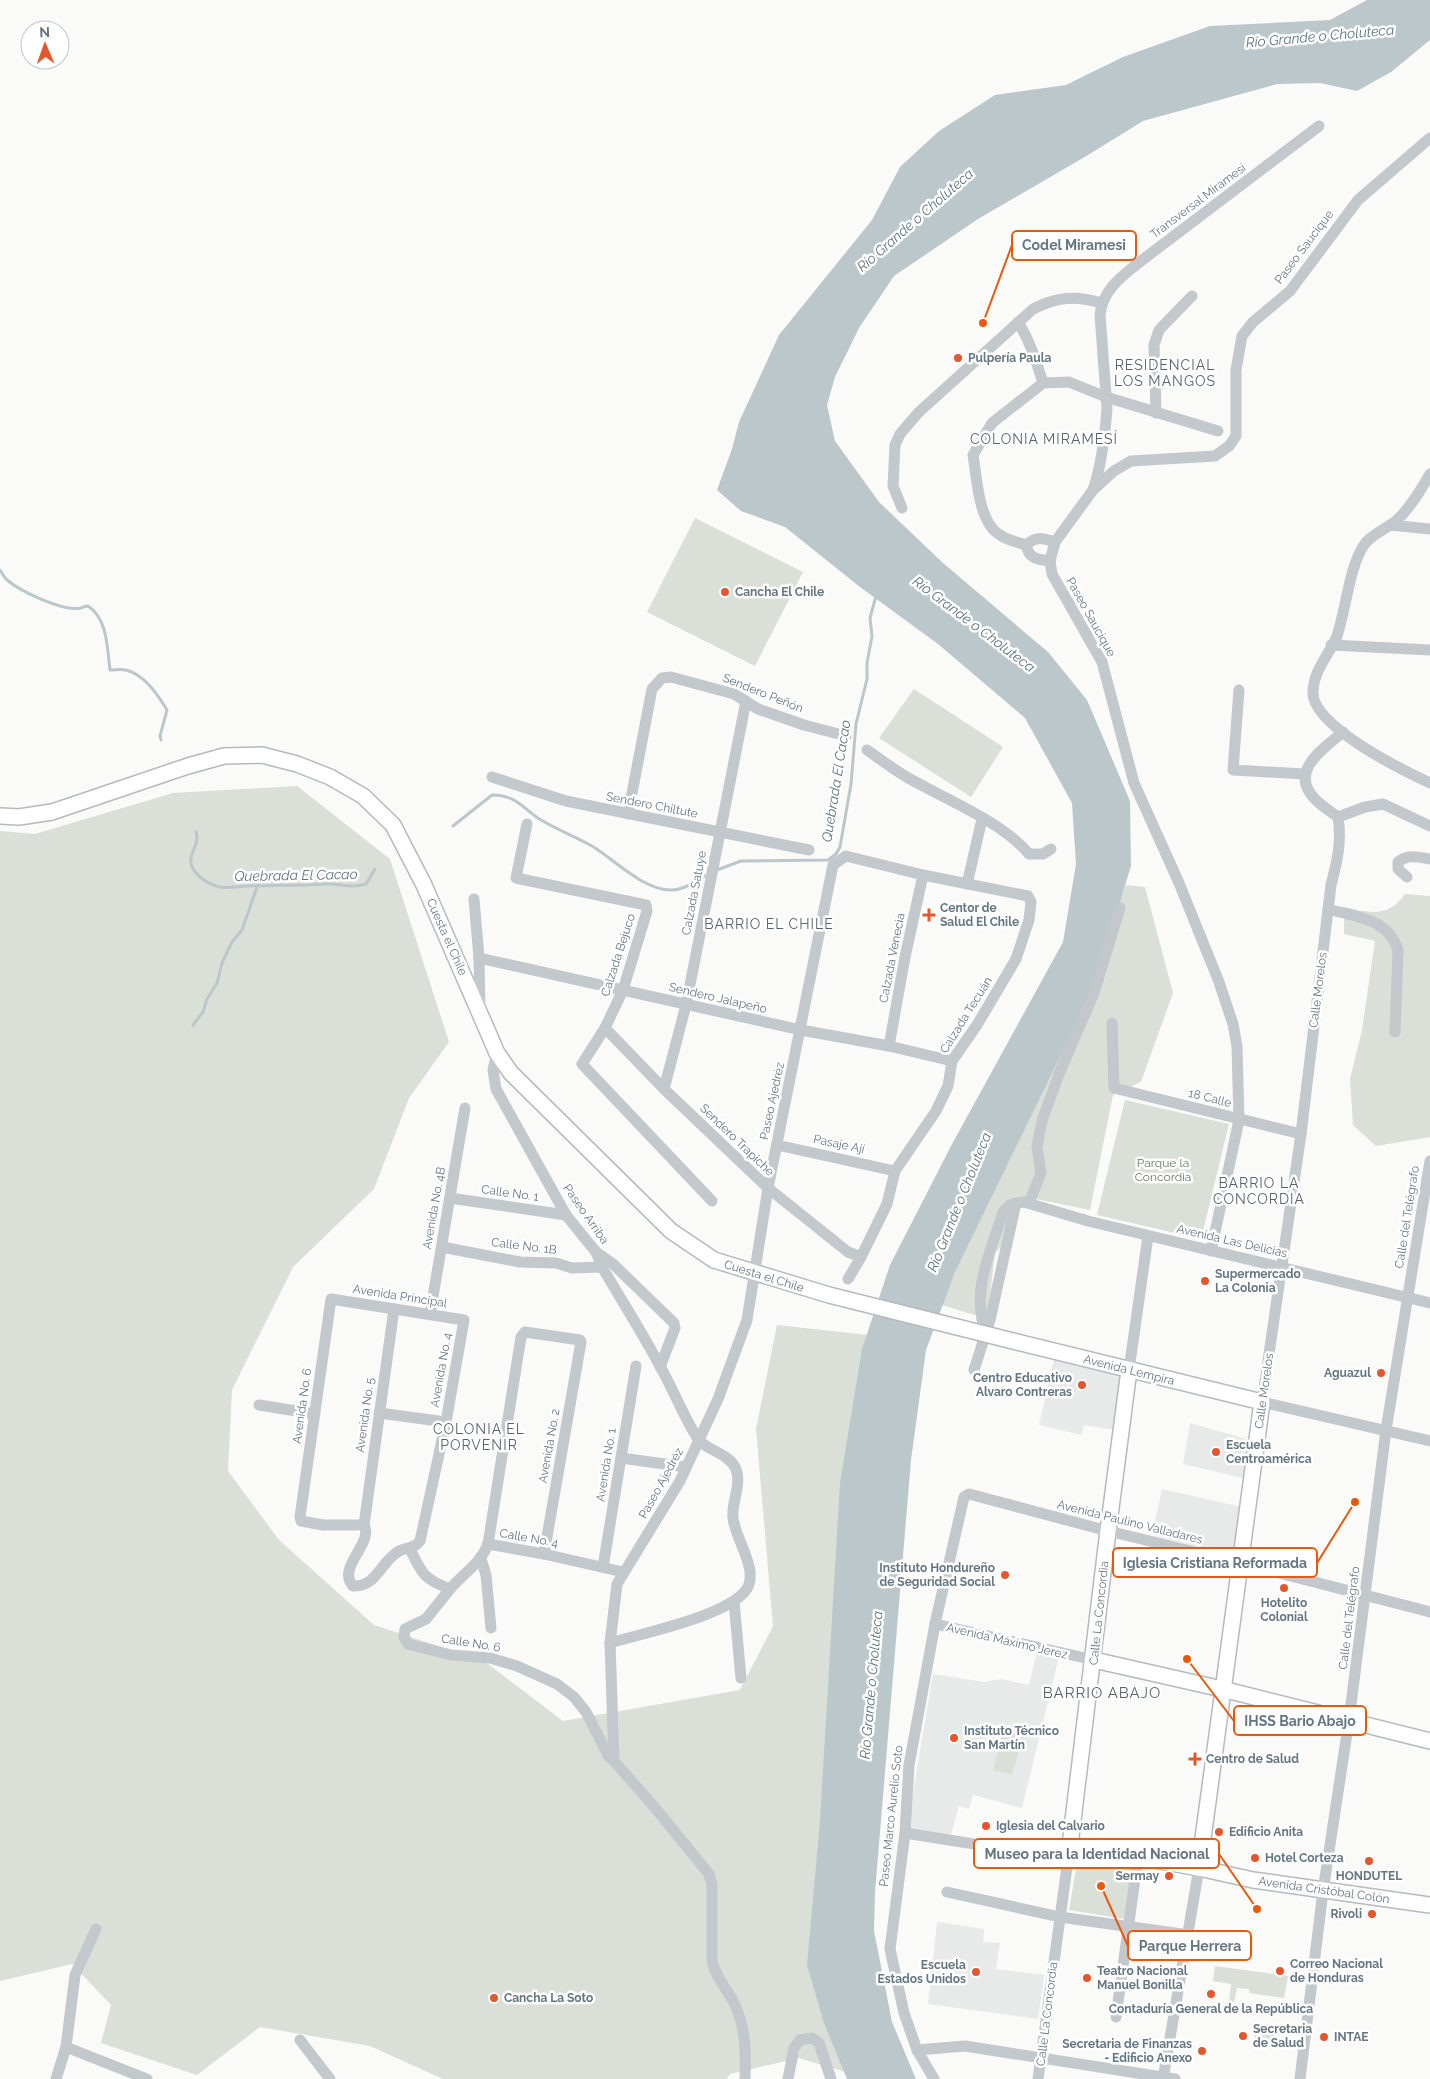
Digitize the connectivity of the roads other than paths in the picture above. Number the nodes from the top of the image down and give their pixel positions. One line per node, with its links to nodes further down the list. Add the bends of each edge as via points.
1 (1319, 126): 4 (street, Transversal Miramesí, via 1114,282)
2 (1430, 138): 11 (street, Paseo Saucique, via 1358,200 1290,291 1253,322 1242,336 1236,370 1236,436 1229,446 1215,456 1131,461)
3 (1192, 296): 8 (street, via 1159,330 1154,345)
4 (1101, 304): 5 (street, via 1078,298 1050,301); 7 (street)
5 (1018, 322): 6 (street, via 1034,352); 12 (street, via 919,412 900,434 893,486)
6 (1042, 383): 7 (street, via 1069,382); 16 (street, via 992,423 973,455 982,509 988,523 999,535)
7 (1106, 397): 8 (street); 11 (street, via 1102,456)
8 (1156, 413): 9 (street)
9 (1218, 431)
10 (1430, 474): 13 (street, via 1419,493)
11 (1093, 490): 15 (street, Paseo Saucique)
12 (902, 508)
13 (1390, 525): 14 (street); 18 (street, via 1364,544 1359,554)
14 (1430, 529)
15 (1055, 542): 16 (street, via 1034,538); 17 (street, Paseo Saucique)
16 (1026, 545): 17 (street, via 1027,553 1035,559)
17 (1050, 561): 57 (street, Paseo Saucique, via 1052,574 1102,662 1134,783 1219,982 1237,1046)
18 (1331, 645): 19 (street); 22 (street, via 1312,690 1318,710 1327,721)
19 (1430, 650)
20 (1239, 690): 25 (street, via 1233,770)
21 (746, 701): 23 (street, Sendero Peñón, via 758,709); 28 (street, Sendero Peñón, via 734,694 671,677 662,678 652,689); 34 (street, Calzada Satuye)
22 (1344, 732): 25 (street, via 1321,750 1307,766); 27 (street, via 1369,751)
23 (846, 736)
24 (867, 750): 31 (street, via 905,776)
25 (1305, 774): 30 (street, via 1307,788 1315,800)
26 (492, 777): 28 (street, Sendero Chiltute, via 566,801)
27 (1430, 783)
28 (628, 814): 34 (street, Sendero Chiltute)
29 (0, 816): 47 (main road, Cuesta el Chile, via 52,812 224,756 262,754 330,777 363,796 393,825 424,885)
30 (1338, 817): 33 (street, via 1383,804); 43 (street, Calle Morelos, via 1340,850)
31 (982, 819): 35 (street, via 1014,839 1029,854 1042,854); 40 (street)
32 (527, 824): 45 (street, Calzada Bejuco, via 516,878 646,905 647,911)
33 (1430, 826)
34 (720, 832): 36 (street, Sendero Chiltute); 46 (street, Calzada Satuye)
35 (1050, 849)
36 (809, 850)
37 (1430, 859): 39 (street, via 1403,858 1398,862 1398,869)
38 (923, 875): 40 (street); 50 (street, Paseo Ajedréz, via 846,856 833,865); 52 (street, Calzada Venecia)
39 (1407, 877)
40 (967, 884): 54 (street, Calzada Tecuán, via 1028,896 1031,902 1029,920 1016,959)
41 (474, 899): 44 (street)
42 (1120, 908): 66 (street, via 1094,993 1058,1074 1042,1121 1037,1147 1041,1173)
43 (1328, 909): 51 (street, via 1384,927 1394,937 1398,950); 58 (street, Calle Morelos)
44 (480, 958): 45 (street, Sendero Jalapeño); 47 (street)
45 (623, 990): 46 (street, Sendero Jalapeño); 49 (street, Calzada Bejuco)
46 (686, 1005): 50 (street, Sendero Jalapeño); 55 (street, Calzada Satuye)
47 (480, 1015): 53 (main road, Cuesta el Chile)
48 (1112, 1024): 57 (street, 18 Calle, via 1114,1088)
49 (605, 1028): 55 (street, Sendero Trapiche); 64 (street, Calzada Bejuco, via 582,1064)
50 (801, 1030): 52 (street, Sendero Jalapeño); 59 (street, Paseo Ajedréz)
51 (1395, 1032)
52 (888, 1046): 54 (street, Sendero Jalapeño)
53 (497, 1053): 67 (street, Paseo Arriba, via 493,1070 496,1089); 75 (main road, Cuesta el Chile, via 511,1073 671,1231 714,1260)
54 (952, 1061): 61 (street, Calzada Tecuán, via 948,1086 936,1111)
55 (664, 1089): 62 (street, Sendero Trapiche)
56 (465, 1108): 63 (street, Avenida No. 4B)
57 (1239, 1120): 58 (street, 18 Calle); 70 (street, Paseo Saucique)
58 (1300, 1134): 73 (street, Calle Morelos)
59 (777, 1144): 61 (street, Pasaje Ají); 62 (street, Paseo Ajedréz)
60 (1430, 1161): 78 (street, Calle del Telégrafo)
61 (895, 1170): 72 (street, Calzada Tecuán, via 888,1204)
62 (768, 1188): 72 (street, Sendero Trapiche, via 848,1252); 75 (street, Paseo Ajedréz)
63 (450, 1198): 67 (street, Calle No. 1); 69 (street, Avenida No. 4B)
64 (712, 1201)
65 (1016, 1203): 66 (street, Avenida Las Delicias); 84 (street); 84 (street, via 1003,1212 980,1284 980,1310)
66 (1029, 1203): 68 (street, Avenida Las Delicias)
67 (566, 1215): 71 (street, Paseo Arriba)
68 (1148, 1236): 70 (street, Avenida Las Delicias); 88 (street, Calle La Concordia)
69 (442, 1247): 74 (street, Calle No. 1B, via 520,1262 556,1263 572,1268); 82 (street, Avenida No. 4B)
70 (1211, 1251): 73 (street, Avenida Las Delicias)
71 (596, 1252): 74 (street, Paseo Arriba); 86 (street, via 674,1323)
72 (861, 1257): 76 (street, Calzada Tecuán)
73 (1281, 1266): 78 (street, Avenida Las Delicias); 89 (street, Calle Morelos)
74 (602, 1267): 86 (street, Paseo Arriba)
75 (753, 1272): 77 (main road, Cuesta el Chile); 95 (street, Paseo Ajedréz, via 747,1320)
76 (848, 1279)
77 (829, 1295): 88 (main road, Avenida Lempira, bridge)
78 (1408, 1297): 80 (street, Avenida Las Delicias); 94 (street, Calle del Telégrafo)
79 (331, 1299): 81 (street, Avenida Principal); 92 (street, Avenida No. 6)
80 (1430, 1302)
81 (394, 1309): 82 (street, Avenida Principal); 91 (street, Avenida No. 5)
82 (430, 1314): 83 (street, Avenida Principal)
83 (464, 1320): 93 (street, Avenida No. 4)
84 (986, 1333): 87 (street)
85 (636, 1366): 97 (street, Avenida No. 1)
86 (660, 1367): 95 (street, Paseo Arriba)
87 (974, 1370)
88 (1129, 1370): 89 (main road, Avenida Lempira); 101 (main road, Calle La Concordia)
89 (1262, 1402): 94 (street, Avenida Lempira); 106 (main road, Calle Morelos)
90 (259, 1405): 92 (street)
91 (380, 1413): 93 (street); 100 (street, Avenida No. 5)
92 (315, 1414): 100 (street, Avenida No. 6, via 301,1521 323,1525)
93 (446, 1422): 103 (street, Avenida No. 4, via 420,1541)
94 (1386, 1430): 96 (street, Avenida Lempira); 110 (street, Calle del Telégrafo)
95 (699, 1440): 98 (street, Paseo Ajedréz); 111 (street, via 724,1456 736,1469 733,1517 749,1563 750,1578 747,1589)
96 (1430, 1441)
97 (621, 1458): 98 (street); 107 (street, Avenida No. 1)
98 (686, 1467): 108 (street, Paseo Ajedréz)
99 (969, 1494): 101 (street, Avenida Paulino Valladares); 113 (street, Paseo Marco Aurelio Soto, via 964,1498)
100 (364, 1525): 103 (street, via 366,1536 351,1566 349,1582 353,1586 367,1584 388,1560 400,1550)
101 (1108, 1531): 106 (street, Avenida Paulino Valladares); 117 (main road, Calle La Concordia)
102 (488, 1544): 104 (street, Calle No. 4); 104 (street, Avenida No. 2, via 521,1337 525,1332 580,1340); 105 (street, Calle No. 4)
103 (410, 1548): 109 (street, via 430,1582)
104 (544, 1554): 107 (street, Calle No. 4)
105 (481, 1559): 109 (street, Calle No. 4); 114 (street, via 486,1575)
106 (1241, 1563): 110 (street, Avenida Paulino Valladares); 119 (main road, Calle Morelos)
107 (603, 1567): 108 (street, Calle No. 4)
108 (623, 1572): 116 (street, Paseo Ajedréz, via 617,1584)
109 (450, 1589): 115 (street, Calle No. 4, via 426,1619 405,1629)
110 (1366, 1595): 112 (street, Avenida Paulino Valladares); 120 (street, Calle del Telégrafo)
111 (734, 1602): 116 (street, via 716,1612); 118 (street)
112 (1430, 1612)
113 (935, 1624): 117 (street, Avenida Máximo Jerez); 123 (street, Paseo Marco Aurelio Soto, via 909,1765)
114 (491, 1628)
115 (404, 1637): 122 (street, Calle No. 6, via 408,1644 451,1655 490,1658 558,1684 586,1712 608,1757)
116 (610, 1643): 122 (street, Paseo Ajedréz)
117 (1094, 1660): 119 (main road, Avenida Máximo Jerez); 124 (main road, Calle La Concordia)
118 (741, 1678)
119 (1222, 1689): 120 (main road, Avenida Máximo Jerez); 126 (main road, Calle Morelos)
120 (1349, 1720): 121 (main road, Avenida Máximo Jerez); 127 (street, Calle del Telégrafo)
121 (1430, 1742)
122 (614, 1761): 143 (street, via 709,1874 712,1885 712,1960 741,2021 746,2045)
123 (904, 1833): 124 (street, Avenida Cristóbal Colón); 137 (street, Paseo Marco Aurelio Soto, via 890,1949 904,2013)
124 (1069, 1852): 125 (main road, Avenida Cristóbal Colón); 130 (street, Calle La Concordia)
125 (1138, 1856): 126 (main road, Avenida Cristóbal Colón); 131 (street)
126 (1199, 1868): 127 (main road, Avenida Cristóbal Colón); 133 (street, Calle Morelos)
127 (1323, 1891): 129 (main road, Avenida Cristóbal Colón); 149 (street, Calle del Telégrafo)
128 (947, 1892): 130 (street)
129 (1430, 1905)
130 (1060, 1916): 131 (street); 138 (street, Calle La Concordia)
131 (1128, 1926): 133 (street); 134 (street)
132 (96, 1929): 136 (street, via 75,1975)
133 (1189, 1935): 139 (street, Calle Morelos)
134 (1116, 2017)
135 (300, 2040): 142 (street)
136 (66, 2047): 140 (street); 141 (street)
137 (917, 2050): 138 (street, via 965,2046); 146 (street, Paseo Marco Aurelio Soto)
138 (1041, 2058): 139 (street); 147 (street, Calle La Concordia)
139 (1163, 2078): 148 (street)
140 (56, 2079)
141 (146, 2079)
142 (330, 2079)
143 (745, 2079)
144 (788, 2079): 145 (street, via 794,2048 800,2040 812,2038 819,2043)
145 (832, 2079)
146 (934, 2079)
147 (1038, 2079)
148 (1175, 2079)
149 (1300, 2079)

